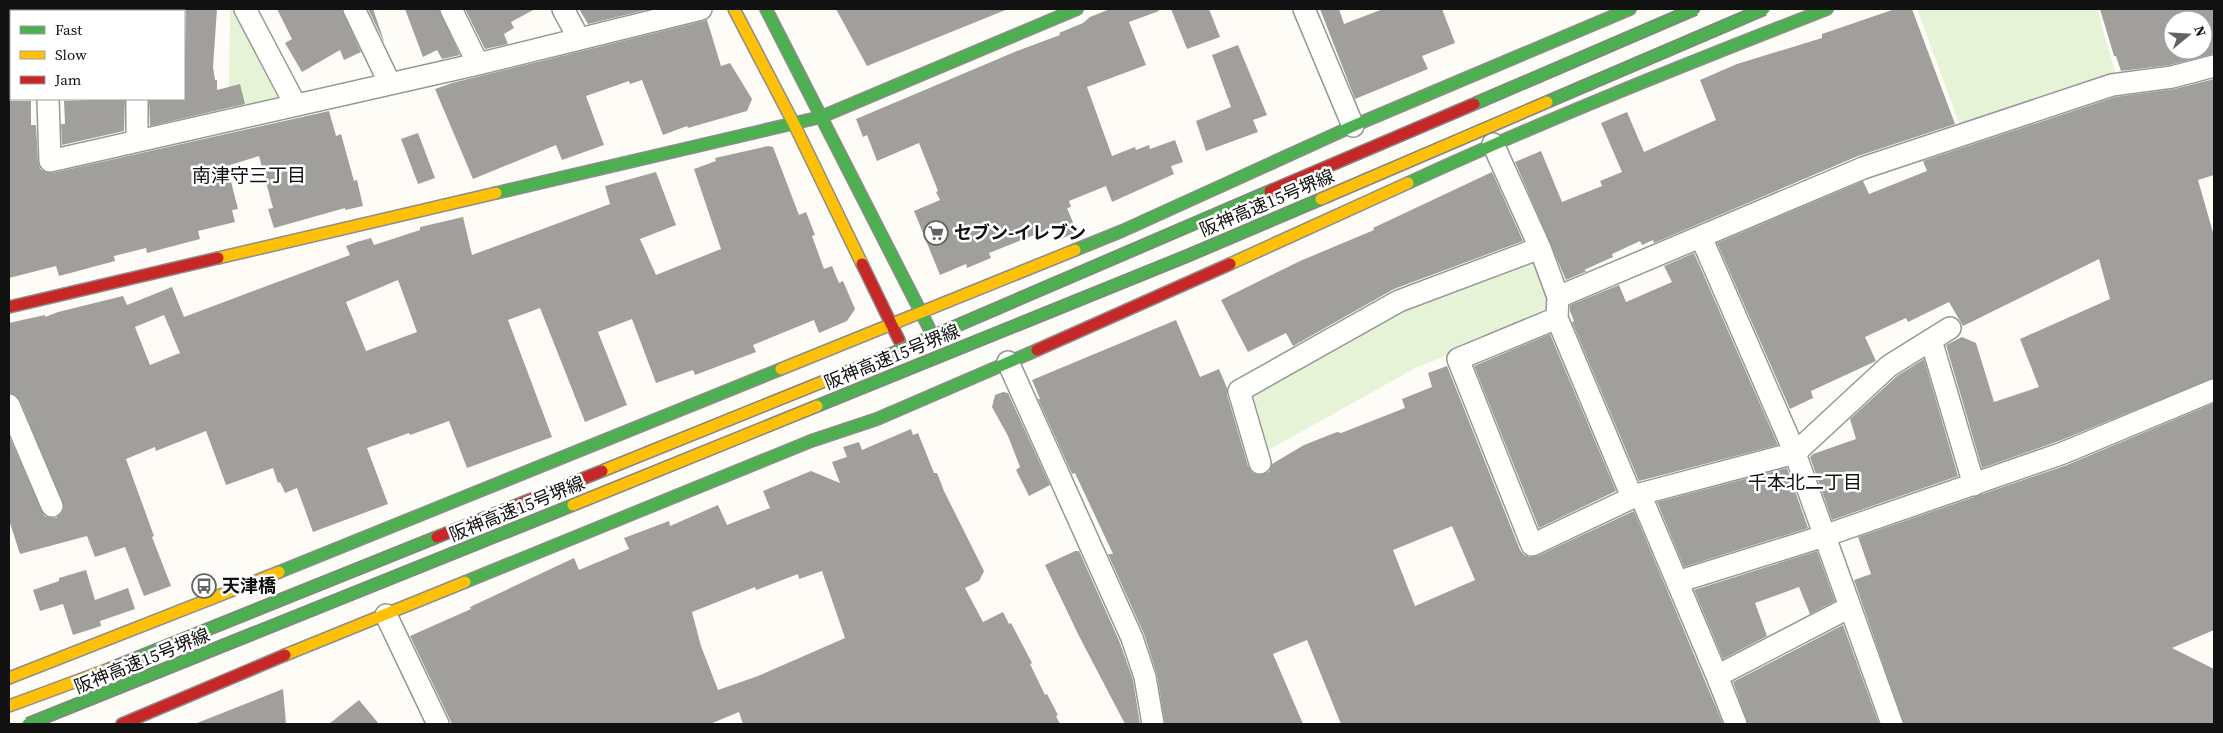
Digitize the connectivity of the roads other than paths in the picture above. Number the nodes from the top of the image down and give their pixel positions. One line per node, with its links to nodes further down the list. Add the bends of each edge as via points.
1 (245, 9): 20 (street)
2 (354, 9): 17 (street)
3 (451, 9): 15 (street)
4 (563, 9): 14 (street)
5 (701, 9): 14 (street)
6 (734, 9): 22 (main road)
7 (766, 9): 21 (main road)
8 (1077, 9): 21 (main road)
9 (1304, 9): 23 (street)
10 (1630, 9): 23 (main road)
11 (1695, 9): 52 (main road, 阪神高速15号堺線, bridge, via 861,367)
12 (1764, 9): 51 (main road, 阪神高速15号堺線, bridge, via 1187,256)
13 (1827, 9): 25 (main road)
14 (579, 39): 15 (street)
15 (478, 64): 17 (street)
16 (2214, 66): 26 (street, via 2172,77 2112,85 1863,168)
17 (390, 84): 20 (street)
18 (48, 100): 24 (street, via 50,161)
19 (137, 100): 24 (street)
20 (295, 104): 24 (street)
21 (821, 117): 22 (main road); 30 (main road)
22 (794, 124): 29 (main road); 32 (main road)
23 (1353, 126): 30 (main road, via 1122,231)
24 (137, 141)
25 (1493, 144): 27 (street); 35 (main road)
26 (1701, 237): 28 (street); 40 (street)
27 (1540, 248): 28 (street); 41 (street, via 1399,301 1239,391)
28 (1558, 297): 31 (street)
29 (9, 307)
30 (920, 312): 32 (main road); 36 (main road)
31 (1557, 318): 43 (street); 43 (street, via 1458,359 1532,545)
32 (891, 324): 37 (main road); 50 (main road, via 212,600)
33 (1950, 328): 34 (street)
34 (1931, 340): 40 (street, via 1889,366); 42 (street)
35 (1008, 362): 36 (main road); 57 (street, via 1132,638 1145,677)
36 (953, 376): 37 (main road)
37 (922, 389): 48 (main road, via 877,418 811,441)
38 (2214, 390): 42 (street, via 2063,453)
39 (9, 405): 44 (street)
40 (1795, 453): 43 (street); 45 (street)
41 (1260, 463)
42 (1974, 485): 45 (street)
43 (1636, 496): 46 (street)
44 (52, 506)
45 (1824, 536): 46 (street); 47 (street)
46 (1677, 582): 49 (street)
47 (1850, 607): 49 (street); 59 (street)
48 (386, 615): 55 (main road); 56 (street)
49 (1718, 676): 58 (street)
50 (9, 678)
51 (139, 681): 53 (main road, bridge); 54 (main road, 阪神高速15号堺線, bridge)
52 (9, 706)
53 (83, 715)
54 (28, 724)
55 (122, 724)
56 (438, 724)
57 (1153, 724)
58 (1736, 724)
59 (1892, 724)

